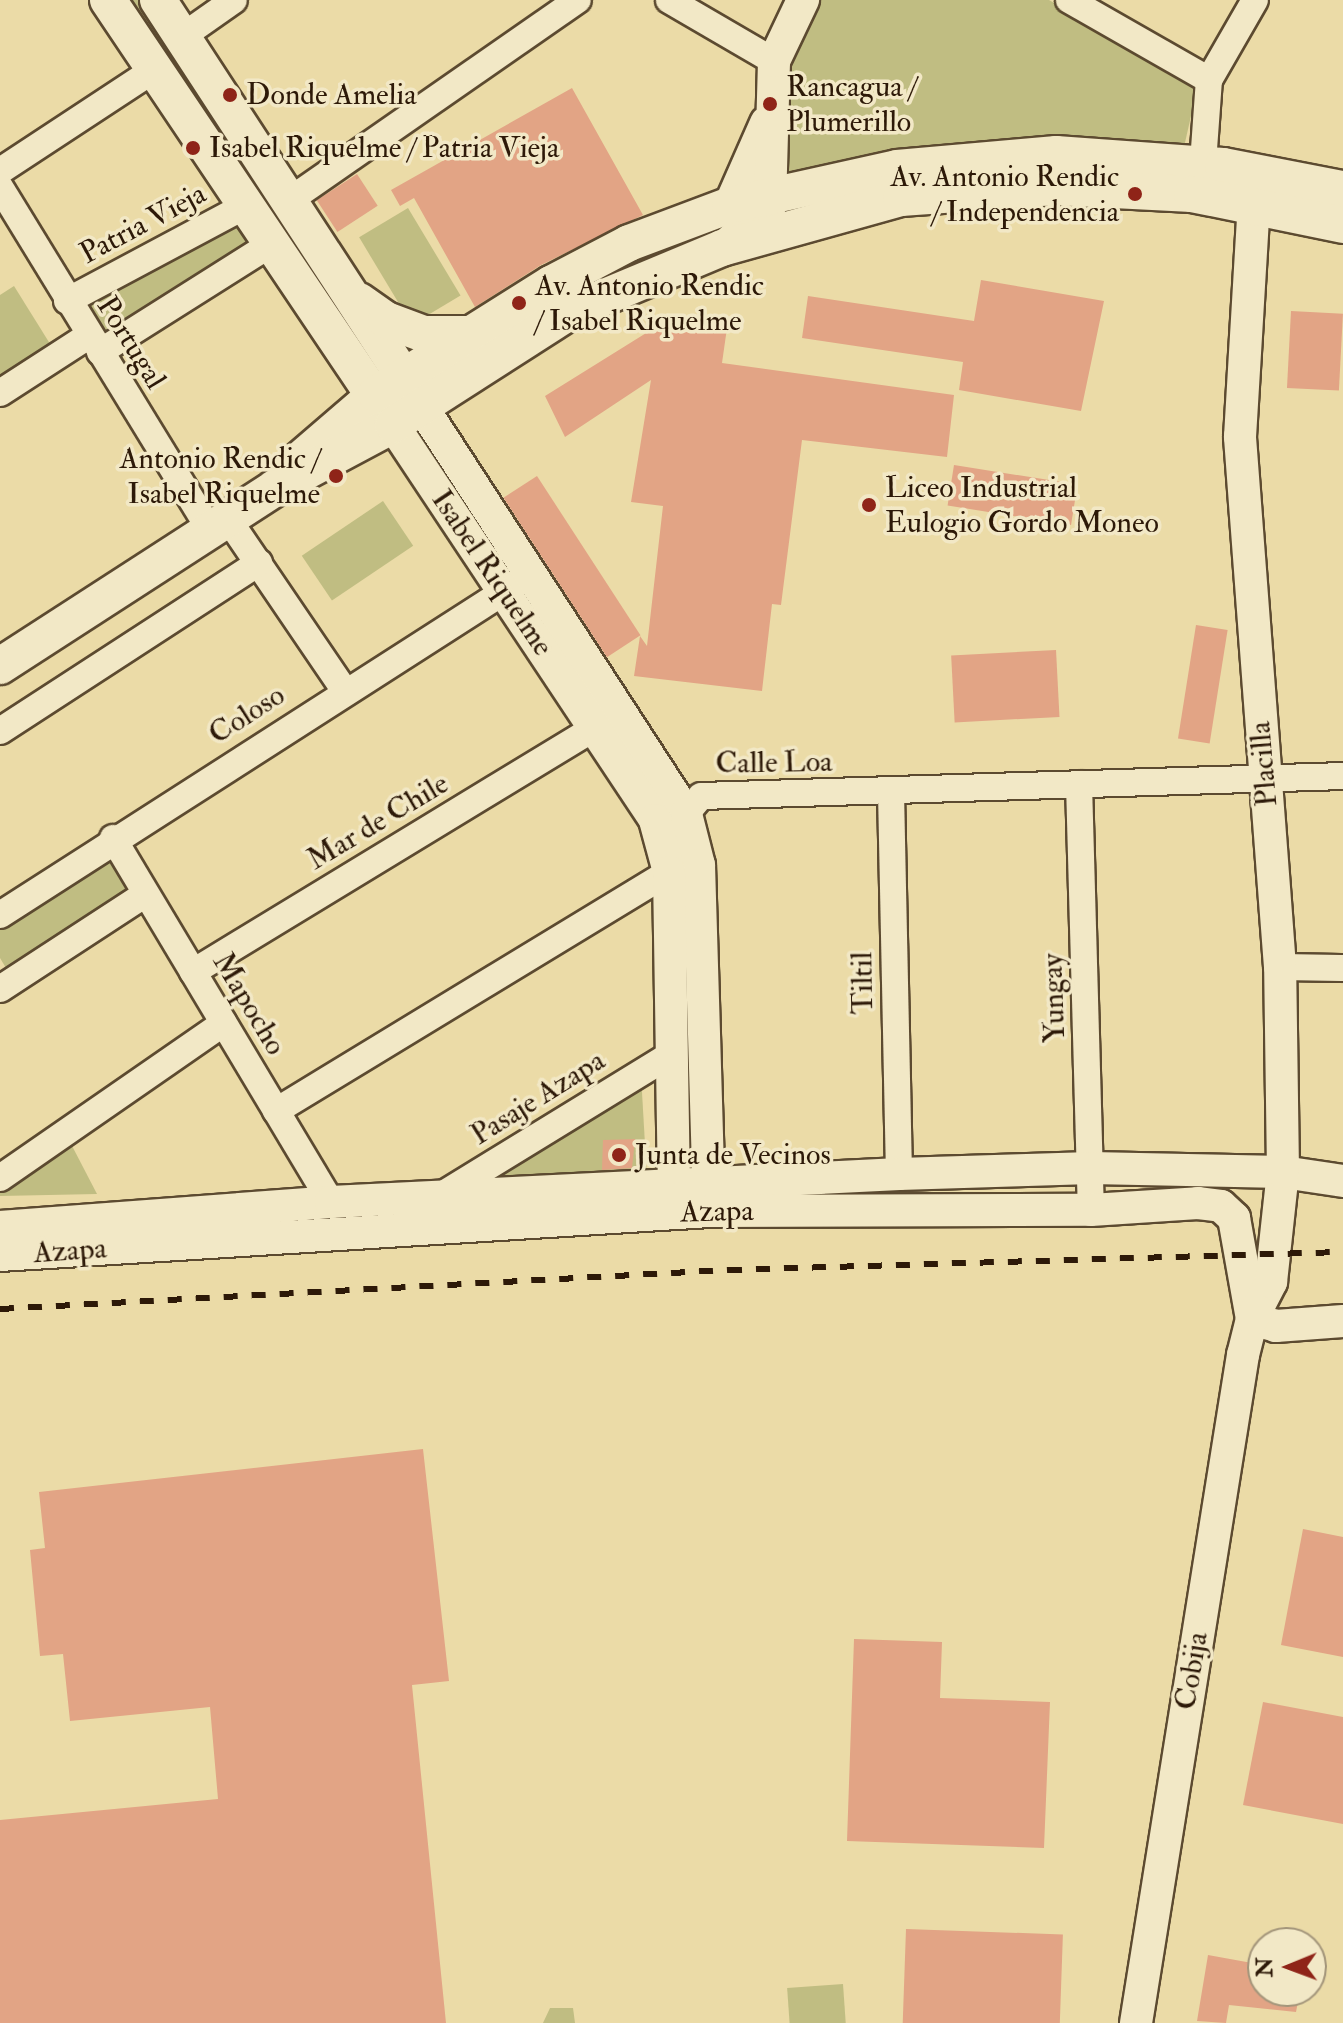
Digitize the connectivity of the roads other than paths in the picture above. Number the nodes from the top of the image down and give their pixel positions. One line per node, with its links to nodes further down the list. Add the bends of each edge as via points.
1 (108, 0): 11 (main road, Isabel Riquelme)
2 (158, 0): 9 (main road, Isabel Riquelme)
3 (234, 0): 9 (street)
4 (578, 0): 19 (street)
5 (669, 0): 10 (street)
6 (803, 0): 10 (street)
7 (1069, 0): 12 (street)
8 (1255, 0): 12 (street)
9 (183, 36): 19 (main road, Isabel Riquelme)
10 (774, 61): 13 (street)
11 (154, 70): 15 (street); 20 (main road, Isabel Riquelme)
12 (1209, 80): 14 (street)
13 (770, 112): 18 (street); 22 (street)
14 (1203, 163): 17 (main road); 18 (main road, via 1056,154 979,158)
15 (0, 171)
16 (0, 187): 27 (street, Portugal)
17 (1343, 189)
18 (773, 194): 22 (main road); 25 (street, via 761,217)
19 (287, 202): 26 (main road, Isabel Riquelme)
20 (249, 204): 24 (main road, Isabel Riquelme); 27 (street, Patria Vieja)
21 (1254, 204): 23 (main road); 25 (main road, via 1192,194 1055,187 982,191 901,198); 41 (street, Placilla, via 1240,437)
22 (730, 205): 28 (main road, via 629,243)
23 (1343, 225)
24 (274, 242): 29 (street); 31 (main road, Isabel Riquelme)
25 (722, 248): 31 (main road, via 569,312)
26 (353, 297): 28 (main road, via 386,320 424,334); 31 (main road, Isabel Riquelme)
27 (67, 301): 29 (street, Portugal)
28 (469, 334): 31 (main road)
29 (94, 344): 30 (street); 32 (street, Portugal)
30 (0, 393)
31 (398, 401): 32 (main road, via 305,452 275,488); 34 (street, Isabel Riquelme); 35 (street, Isabel Riquelme)
32 (219, 525): 33 (street, Portugal); 36 (main road)
33 (259, 563): 37 (street, Portugal); 39 (street)
34 (532, 572): 35 (street, Coloso); 44 (street, Isabel Riquelme)
35 (503, 593): 37 (street, Coloso); 38 (street, Isabel Riquelme)
36 (0, 666)
37 (345, 691): 45 (street, Coloso)
38 (596, 727): 46 (street, Isabel Riquelme, via 655,820); 51 (street, Mar de Chile)
39 (0, 731)
40 (1343, 776): 41 (street, Calle Loa)
41 (1266, 778): 42 (street, Calle Loa); 49 (street, Placilla)
42 (1079, 784): 43 (street, Calle Loa); 56 (street, Yungay)
43 (891, 792): 44 (street, Calle Loa, via 701,796); 58 (street, Tiltil)
44 (686, 814): 46 (street, Calle Loa); 61 (street, Isabel Riquelme, via 699,865)
45 (113, 838): 47 (street, Mapocho); 48 (street, Coloso)
46 (669, 872): 54 (street, Isabel Riquelme); 55 (street)
47 (146, 894): 51 (street, Mapocho); 52 (street)
48 (0, 915)
49 (1280, 967): 50 (street); 57 (street, Placilla)
50 (1343, 968)
51 (193, 972): 53 (street, Mapocho)
52 (0, 989)
53 (224, 1023): 55 (street, Mapocho); 59 (street)
54 (672, 1054): 62 (street, Pasaje Azapa); 63 (street, Isabel Riquelme)
55 (276, 1111): 64 (street, Mapocho)
56 (1091, 1168): 57 (street, Azapa); 58 (street, Azapa); 65 (street, Yungay)
57 (1283, 1172): 60 (street, Azapa); 68 (street, Placilla, via 1271,1282)
58 (899, 1174): 61 (street, Azapa)
59 (0, 1178)
60 (1343, 1181)
61 (709, 1196): 63 (street, Azapa); 65 (street, Azapa)
62 (439, 1197): 63 (street, Azapa); 64 (street, Azapa)
63 (674, 1198): 67 (street, Azapa)
64 (331, 1202): 66 (street, Azapa)
65 (1091, 1210): 68 (street, Azapa, via 1198,1203 1228,1210 1240,1238)
66 (0, 1227)
67 (0, 1255)
68 (1252, 1319): 69 (street, via 1276,1326); 70 (street, Cobija)
69 (1343, 1321)
70 (1136, 2023)

